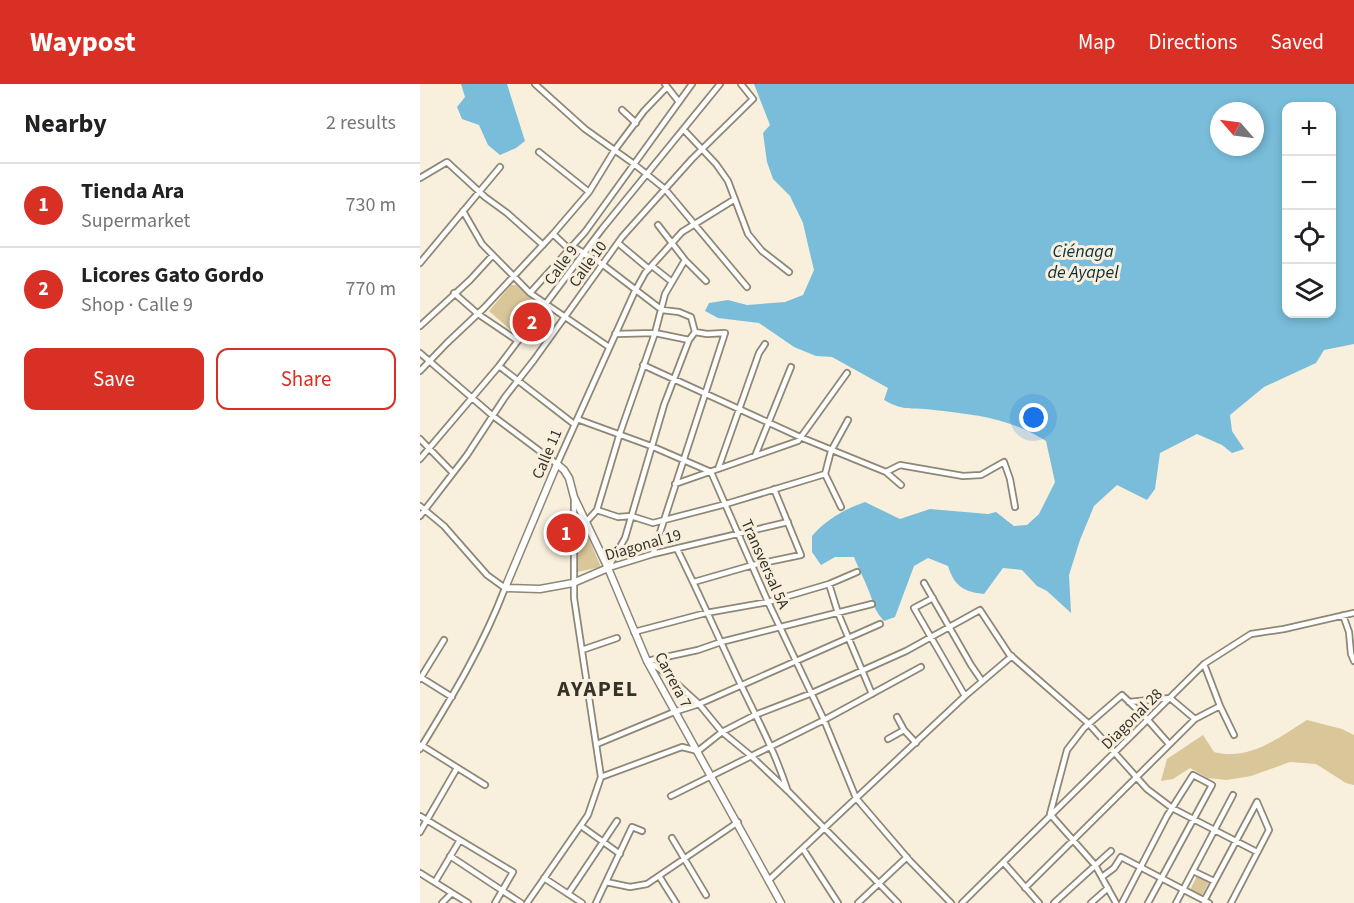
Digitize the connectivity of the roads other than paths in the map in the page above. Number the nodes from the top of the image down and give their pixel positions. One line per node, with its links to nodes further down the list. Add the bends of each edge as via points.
1 (535, 84): 11 (street)
2 (692, 84): 6 (street)
3 (720, 84): 9 (street, Calle 9)
4 (741, 84): 10 (street, Calle 10, via 753,99)
5 (666, 85): 6 (street); 8 (street)
6 (679, 102): 13 (street)
7 (622, 110): 8 (street)
8 (636, 123): 11 (street)
9 (684, 130): 10 (street); 15 (street, Calle 9)
10 (702, 149): 17 (street, Calle 10); 21 (street, via 728,181)
11 (614, 151): 13 (street); 19 (street)
12 (538, 152): 19 (street)
13 (634, 164): 15 (street); 20 (street)
14 (500, 167): 18 (street)
15 (647, 174): 17 (street); 22 (street, Calle 9)
16 (420, 178): 18 (street, via 447,162)
17 (665, 189): 24 (street); 27 (street, Calle 10)
18 (480, 190): 23 (street); 29 (street)
19 (589, 192): 26 (street)
20 (611, 197): 22 (street); 30 (street)
21 (735, 199): 24 (street, Calle 11); 37 (street, via 748,234)
22 (622, 205): 31 (street, Calle 9)
23 (463, 211): 32 (street); 34 (street)
24 (695, 223): 28 (street, Calle 11); 41 (street)
25 (658, 225): 28 (street)
26 (554, 234): 29 (street); 30 (street)
27 (618, 243): 35 (street, Calle 10); 36 (street)
28 (672, 243): 33 (street); 36 (street, Calle 11)
29 (543, 245): 38 (street)
30 (571, 247): 31 (street); 44 (street)
31 (584, 253): 35 (street); 45 (street, Calle 9)
32 (492, 256): 38 (street); 43 (street)
33 (685, 260): 39 (street); 40 (street)
34 (420, 263)
35 (602, 264): 42 (street); 48 (street, Calle 10)
36 (650, 267): 40 (street); 42 (street, Calle 11)
37 (789, 272)
38 (513, 276): 44 (street); 47 (street)
39 (706, 281)
40 (672, 282): 46 (street, via 664,294)
41 (747, 287)
42 (636, 289): 46 (street); 52 (street, Calle 11)
43 (454, 293): 47 (street); 49 (street)
44 (530, 293): 45 (street)
45 (548, 303): 48 (street); 54 (street, Calle 9)
46 (662, 310): 50 (street, via 692,317); 51 (street)
47 (478, 314): 54 (street); 58 (street)
48 (565, 316): 56 (street); 64 (street, Calle 10)
49 (420, 326)
50 (695, 332): 53 (street); 66 (street, via 724,333)
51 (655, 333): 52 (street); 53 (street); 59 (street)
52 (615, 334): 56 (street, Calle 11)
53 (689, 340): 65 (street)
54 (518, 341): 60 (street, Calle 9)
55 (765, 344): 68 (street)
56 (609, 347): 71 (street, Calle 11)
57 (420, 353): 58 (street)
58 (430, 361): 62 (street); 67 (street)
59 (643, 365): 65 (street); 73 (street)
60 (499, 366): 64 (street); 67 (street, Calle 9)
61 (791, 367): 72 (street)
62 (420, 372)
63 (847, 373): 74 (street)
64 (518, 381): 69 (street, Calle 10); 71 (street)
65 (674, 381): 66 (street); 76 (street)
66 (705, 395): 68 (street); 81 (street)
67 (473, 398): 69 (street); 77 (street, Calle 9)
68 (739, 408): 72 (street); 83 (street)
69 (493, 416): 82 (street); 86 (street, Calle 10)
70 (848, 420): 78 (street)
71 (575, 421): 73 (street); 82 (street, Calle 11)
72 (768, 422): 74 (street); 79 (street)
73 (620, 433): 76 (street); 97 (street)
74 (800, 438): 78 (street); 79 (street)
75 (420, 439): 77 (street)
76 (651, 446): 81 (street); 99 (street)
77 (429, 448): 80 (street, Calle 9); 86 (street)
78 (831, 452): 85 (street); 87 (street)
79 (755, 456): 83 (street)
80 (420, 459)
81 (683, 460): 84 (street); 88 (street)
82 (557, 464): 91 (main road, Carrera 7, via 569,478); 113 (main road, Calle 11)
83 (718, 470): 84 (street)
84 (711, 472): 88 (street); 92 (street, Transversal 5A)
85 (886, 472): 89 (street); 95 (street, via 900,465 963,476 981,475 1004,462)
86 (453, 473): 96 (street, Calle 10)
87 (825, 474): 90 (street); 94 (street)
88 (675, 484): 100 (street)
89 (901, 485)
90 (774, 489): 92 (street); 102 (street)
91 (574, 497): 101 (main road, Carrera 7); 110 (street)
92 (726, 504): 100 (street); 103 (street, Transversal 5A)
93 (420, 506): 96 (street)
94 (841, 507)
95 (1015, 507)
96 (425, 510): 98 (street, Calle 10); 113 (street, via 487,575)
97 (597, 510): 99 (street, via 618,517); 101 (street)
98 (420, 516)
99 (631, 516): 100 (street, via 653,523); 107 (street, via 625,538)
100 (663, 520): 105 (street)
101 (586, 522): 107 (main road, Carrera 7)
102 (788, 522): 103 (street, Diagonal 19); 106 (street, via 801,555)
103 (739, 535): 104 (street, Diagonal 19); 106 (street, Transversal 5A)
104 (677, 549): 105 (street, Diagonal 19); 109 (street)
105 (653, 554): 107 (street, Diagonal 19)
106 (753, 565): 109 (street); 115 (street, Transversal 5A)
107 (608, 568): 110 (main road, Diagonal 19); 124 (main road, Carrera 7)
108 (857, 572): 112 (street)
109 (694, 582): 117 (street)
110 (573, 583): 113 (main road, Diagonal 19, via 540,589); 130 (street)
111 (924, 583): 114 (street)
112 (829, 584): 115 (street); 118 (street)
113 (505, 588): 146 (street, Calle 11, via 482,643)
114 (933, 598): 122 (street); 125 (street, via 914,608)
115 (768, 602): 117 (street); 123 (street, Transversal 5A)
116 (872, 604): 118 (street)
117 (706, 613): 124 (street); 129 (street)
118 (838, 613): 123 (street); 127 (street)
119 (1354, 613): 120 (street, Diagonal 28)
120 (1343, 615): 133 (street); 135 (street, Diagonal 28, via 1251,634)
121 (880, 624): 127 (street)
122 (948, 627): 125 (street); 131 (street, via 980,610); 139 (street)
123 (781, 628): 129 (street); 134 (street, Transversal 5A)
124 (634, 632): 132 (main road, Carrera 7)
125 (931, 637): 137 (street); 145 (street)
126 (617, 638): 130 (street)
127 (849, 639): 134 (street); 137 (street)
128 (444, 640): 138 (street)
129 (722, 642): 132 (street); 140 (street)
130 (582, 650): 142 (street)
131 (1012, 656): 139 (street); 157 (street)
132 (647, 661): 149 (street); 151 (main road, Carrera 7)
133 (1354, 661)
134 (797, 662): 140 (street); 143 (street, Transversal 5A)
135 (1204, 664): 147 (street, Diagonal 28); 150 (street)
136 (921, 667): 144 (street)
137 (862, 671): 143 (street); 144 (street)
138 (420, 678): 146 (street)
139 (982, 681): 145 (street)
140 (740, 684): 149 (street); 152 (street)
141 (612, 687): 142 (street)
142 (589, 692): 163 (street)
143 (812, 693): 152 (street); 156 (street, Transversal 5A)
144 (872, 694): 156 (street)
145 (965, 696): 162 (street)
146 (452, 697): 166 (street, Calle 11)
147 (1170, 698): 148 (street); 154 (street, Diagonal 28); 155 (street)
148 (1129, 702): 154 (street); 157 (street, via 1122,695)
149 (699, 704): 151 (street); 159 (street)
150 (1220, 706): 155 (street); 160 (street)
151 (674, 712): 163 (street); 167 (main road, Carrera 7)
152 (755, 715): 159 (street); 165 (street)
153 (897, 717): 158 (street)
154 (1147, 719): 164 (street); 168 (street, Diagonal 28)
155 (1195, 719): 164 (street)
156 (824, 720): 165 (street); 178 (street, Transversal 5A)
157 (1089, 724): 168 (street); 180 (street, via 1067,750)
158 (904, 730): 161 (street); 162 (street)
159 (722, 732): 167 (street); 169 (street)
160 (1234, 735)
161 (888, 739)
162 (916, 743): 178 (street)
163 (597, 744): 172 (street)
164 (1169, 744): 173 (street)
165 (770, 745): 169 (street); 175 (street)
166 (421, 747): 170 (street)
167 (698, 751): 171 (main road, Carrera 7); 172 (street, via 682,747)
168 (1114, 753): 173 (street); 180 (street, Diagonal 28)
169 (750, 755): 171 (street); 175 (street)
170 (457, 768): 174 (street); 183 (street)
171 (711, 775): 177 (street); 185 (main road, Carrera 7)
172 (601, 777): 186 (street)
173 (1136, 778): 179 (street); 192 (street)
174 (485, 785)
175 (788, 791): 187 (street)
176 (1233, 795): 188 (street)
177 (671, 796)
178 (856, 798): 187 (street); 201 (street, Transversal 5A)
179 (1172, 808): 182 (street); 182 (street, via 1193,775 1212,785); 205 (street)
180 (1050, 814): 192 (street); 203 (street, Diagonal 28)
181 (420, 816): 183 (street)
182 (1192, 819): 188 (street); 210 (street)
183 (427, 820): 190 (street); 193 (street)
184 (617, 821): 195 (street)
185 (738, 822): 202 (street); 212 (main road, Carrera 7)
186 (581, 826): 195 (street); 211 (street)
187 (824, 827): 196 (street); 216 (street)
188 (1214, 830): 194 (street); 206 (street)
189 (642, 831): 199 (street, via 632,827)
190 (420, 832)
191 (672, 838): 202 (street)
192 (1073, 838): 204 (street); 217 (street)
193 (460, 840): 200 (street); 220 (street, via 513,872)
194 (1235, 840): 198 (street); 198 (street, via 1257,802 1269,830); 213 (street)
195 (603, 842): 199 (street); 222 (street)
196 (803, 849): 212 (street); 234 (street)
197 (1111, 850): 204 (street)
198 (1257, 852): 246 (street)
199 (620, 854): 215 (street)
200 (450, 856): 214 (street); 220 (street)
201 (907, 857): 216 (street); 237 (street, Transversal 5A)
202 (685, 860): 208 (street); 223 (street)
203 (1004, 863): 217 (street); 238 (street, Diagonal 28)
204 (1095, 865): 209 (street); 240 (street)
205 (1140, 866): 209 (street, via 1121,856); 210 (street); 243 (street)
206 (1193, 871): 213 (street); 219 (street)
207 (420, 873): 214 (street)
208 (659, 876): 215 (street, via 647,884 630,886); 232 (street)
209 (1102, 877): 218 (street)
210 (1162, 877): 219 (street); 244 (street)
211 (544, 878): 222 (street); 229 (street)
212 (770, 879): 233 (main road, Carrera 7)
213 (1214, 881): 224 (street)
214 (435, 882): 221 (street)
215 (606, 882): 231 (street)
216 (879, 884): 235 (street); 236 (street)
217 (1025, 888): 239 (street)
218 (1108, 888): 241 (street); 242 (street)
219 (1184, 889): 224 (street); 245 (street)
220 (502, 891): 227 (street); 228 (street)
221 (452, 893): 225 (street); 226 (street)
222 (568, 894): 230 (street)
223 (706, 895)
224 (1206, 902)
225 (442, 903)
226 (468, 903)
227 (495, 903)
228 (520, 903)
229 (527, 903)
230 (582, 903)
231 (596, 903)
232 (676, 903)
233 (781, 903)
234 (838, 903)
235 (858, 903)
236 (898, 903)
237 (951, 903)
238 (962, 903)
239 (1040, 903)
240 (1054, 903)
241 (1091, 903)
242 (1116, 903)
243 (1122, 903)
244 (1148, 903)
245 (1176, 903)
246 (1231, 903)

